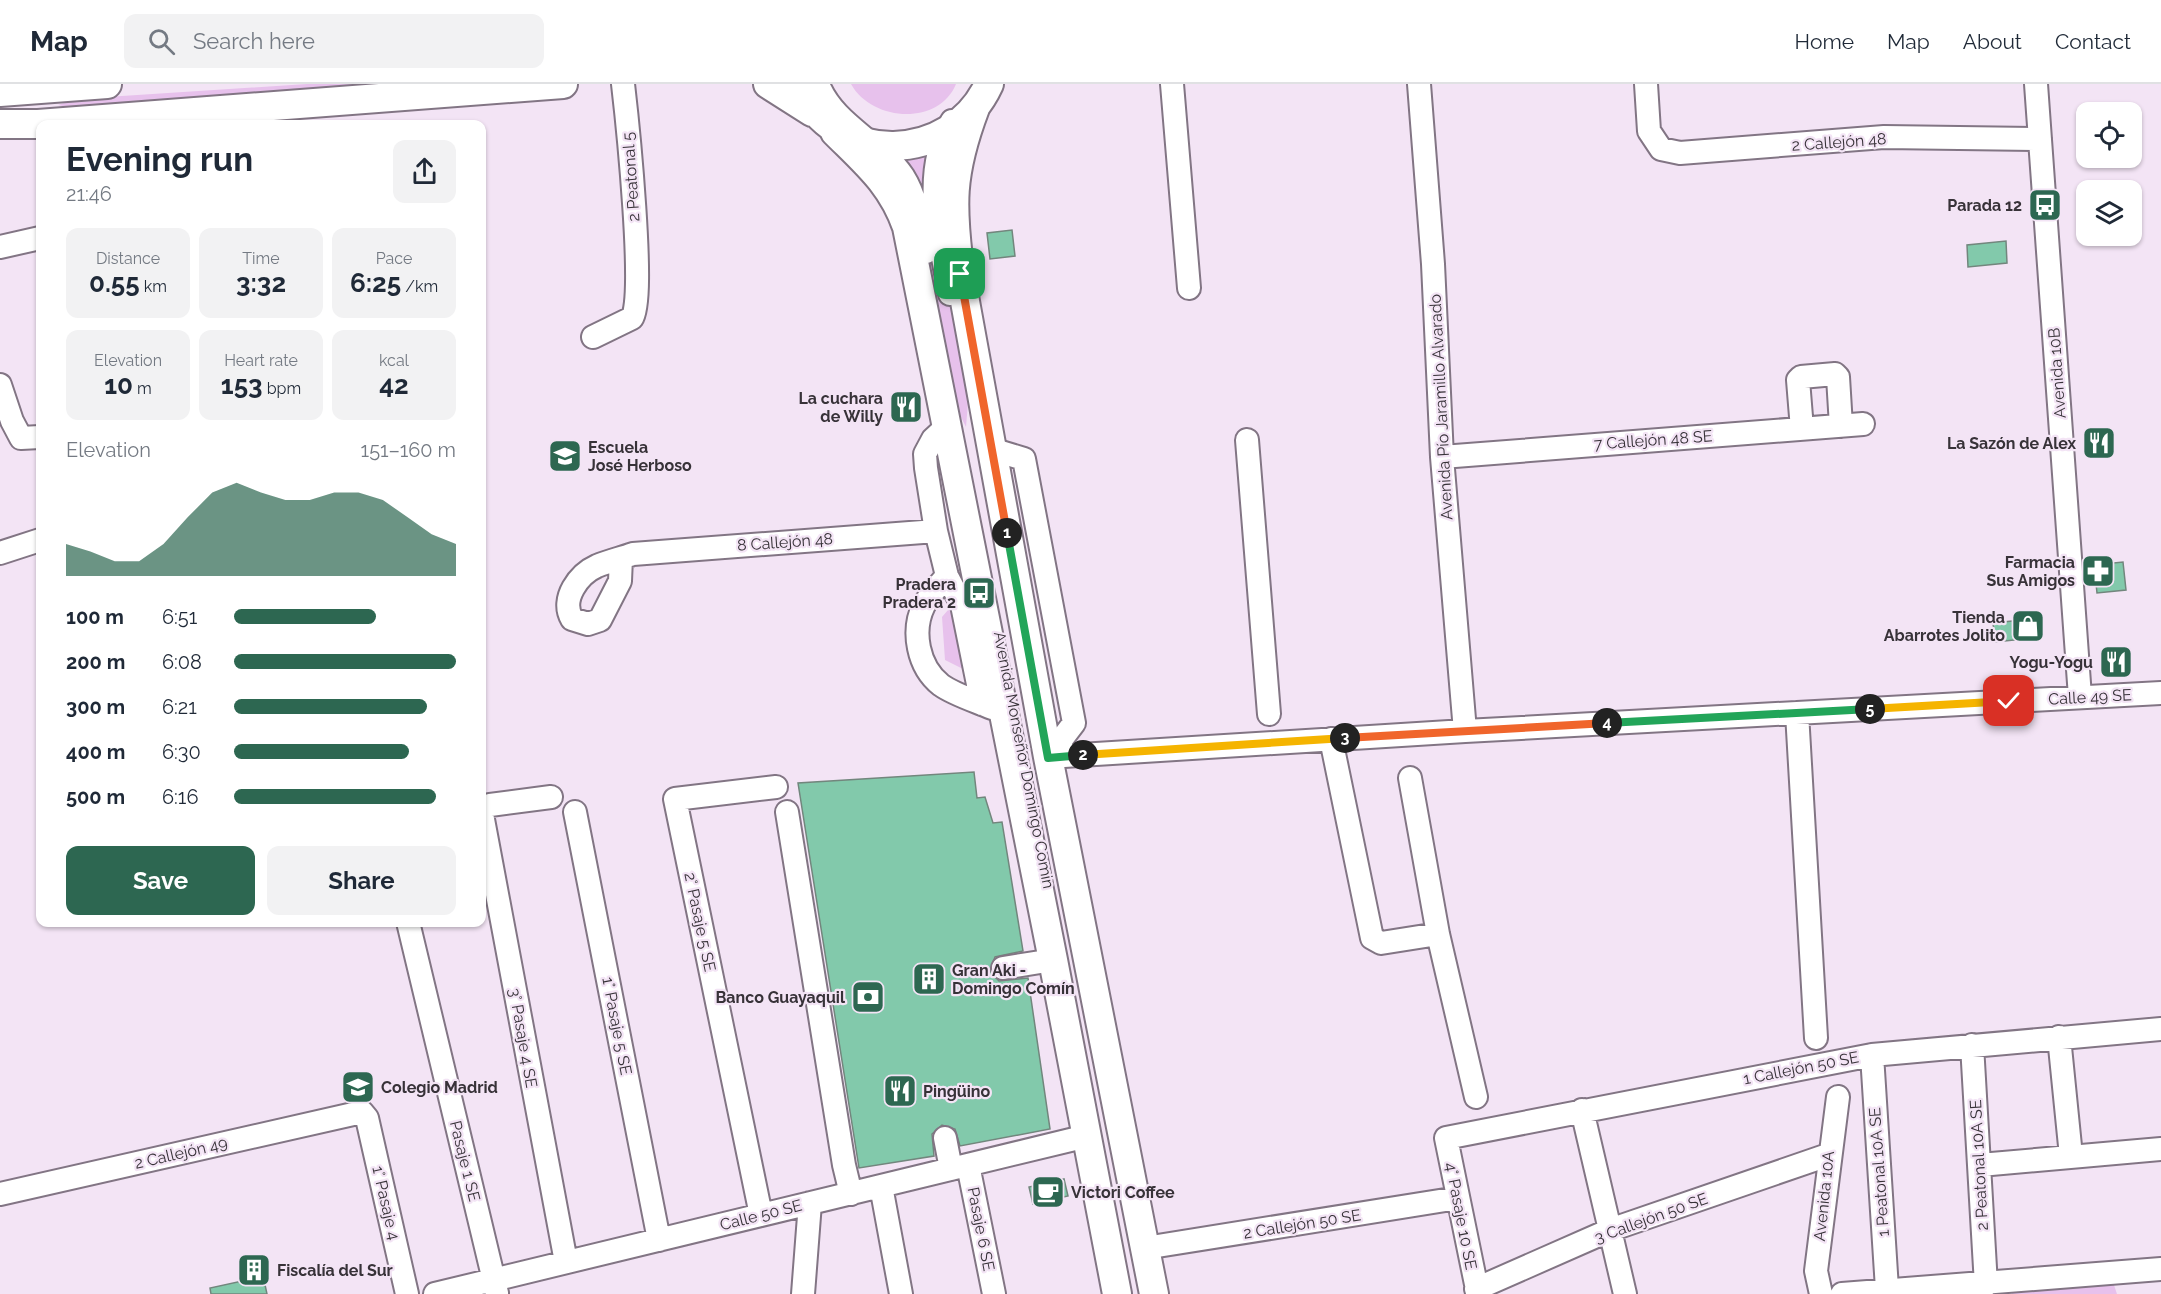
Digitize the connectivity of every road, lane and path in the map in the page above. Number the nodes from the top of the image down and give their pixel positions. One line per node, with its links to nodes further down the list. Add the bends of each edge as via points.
1 (107, 84): 11 (main road)
2 (563, 84): 13 (main road)
3 (624, 84): 26 (street, 2 Peatonal 5, via 639,270 636,313)
4 (768, 84): 15 (main road)
5 (799, 84): 15 (main road)
6 (818, 84): 22 (street, Avenida Monseñor Domingo Comin, via 840,117)
7 (1172, 84): 25 (street)
8 (1419, 84): 32 (street, Avenida Pío Jaramillo Alvarado)
9 (1646, 84): 21 (street, 2 Callejón 48, via 1649,131 1661,149 1680,153 1884,138)
10 (2036, 84): 21 (street, Avenida 10B)
11 (0, 90)
12 (983, 91): 20 (main road); 45 (main road, Avenida Monseñor Domingo Comin, via 957,160 954,229)
13 (334, 93): 14 (main road)
14 (76, 120)
15 (826, 123): 22 (main road); 28 (main road, Avenida Monseñor Domingo Comin, via 887,185 898,202)
16 (0, 124): 17 (main road)
17 (36, 124)
18 (36, 124): 19 (main road)
19 (0, 129)
20 (945, 132): 22 (main road, via 909,144); 96 (street, Avenida Monseñor Domingo Comin, via 935,168 937,224)
21 (2040, 139): 39 (street, Avenida 10B)
22 (871, 144): 95 (street, Avenida Monseñor Domingo Comin, via 902,175 921,225)
23 (36, 239): 24 (street)
24 (0, 247)
25 (1189, 288)
26 (593, 338)
27 (0, 385): 30 (street, via 21,438)
28 (946, 427): 33 (street, Avenida Monseñor Domingo Comin, via 925,454); 40 (main road, Avenida Monseñor Domingo Comin)
29 (1802, 429): 29 (street, 7 Callejón 48 SE, via 1852,425 1835,374 1798,380); 32 (street, 7 Callejón 48 SE)
30 (36, 437)
31 (1247, 440): 42 (street)
32 (1442, 457): 43 (street, Avenida Pío Jaramillo Alvarado)
33 (936, 531): 36 (street, 8 Callejón 48); 37 (street, Avenida Monseñor Domingo Comin)
34 (36, 546): 35 (street)
35 (0, 553)
36 (627, 556)
37 (947, 576): 40 (street, Avenida Monseñor Domingo Comin, via 962,604); 40 (street, Avenida Monseñor Domingo Comin, via 923,607 918,627 919,649 930,674 942,686)
38 (2161, 693): 39 (street, Calle 49 SE)
39 (2080, 697): 41 (street, Calle 49 SE)
40 (993, 708): 55 (main road, Avenida Monseñor Domingo Comin)
41 (1797, 713): 43 (street, Calle 49 SE); 59 (street)
42 (1269, 714)
43 (1466, 731): 44 (street, Calle 49 SE)
44 (1331, 739): 45 (street, Calle 49 SE); 54 (street, via 1372,938 1381,942)
45 (1048, 758): 82 (main road, Avenida Monseñor Domingo Comin)
46 (1410, 778): 54 (street)
47 (776, 787): 79 (street, 2° Pasaje 5 SE, via 675,799)
48 (551, 797): 49 (street)
49 (486, 807)
50 (575, 812): 81 (street, 1° Pasaje 5 SE)
51 (788, 812): 76 (street)
52 (486, 835): 83 (street, 3° Pasaje 4 SE)
53 (409, 927): 86 (street, Pasaje 1 SE)
54 (1438, 934): 62 (street)
55 (1053, 960): 56 (street); 66 (main road, Avenida Monseñor Domingo Comin)
56 (1003, 968)
57 (2161, 1029): 58 (street, 1 Callejón 50 SE)
58 (2059, 1037): 60 (street, 1 Callejón 50 SE); 71 (street)
59 (1816, 1038)
60 (1972, 1045): 61 (street, 1 Callejón 50 SE); 72 (street, 2 Peatonal 10A SE)
61 (1872, 1054): 64 (street, 1 Callejón 50 SE); 87 (street, 1 Peatonal 10A SE)
62 (1476, 1097)
63 (1838, 1097): 70 (street, Avenida 10A)
64 (1582, 1110): 68 (street, 1 Callejón 50 SE); 80 (street)
65 (362, 1112): 75 (street, 2 Callejón 49); 89 (street, 1° Pasaje 4, via 367,1118)
66 (1087, 1136): 73 (street, Calle 50 SE); 94 (main road, Avenida Monseñor Domingo Comin)
67 (945, 1138): 73 (street, Pasaje 6 SE)
68 (1446, 1138): 77 (street, 4° Pasaje 10 SE)
69 (2161, 1149): 71 (street)
70 (1828, 1155): 80 (street, 3 Callejón 50 SE); 99 (street, Avenida 10A, via 1816,1272)
71 (2071, 1156): 72 (street)
72 (1980, 1165): 85 (street, 2 Peatonal 10A SE)
73 (960, 1167): 74 (street, Calle 50 SE); 93 (street, Pasaje 6 SE)
74 (881, 1186): 76 (street, Calle 50 SE); 92 (street)
75 (0, 1194)
76 (851, 1194): 78 (street, Calle 50 SE)
77 (1458, 1198): 82 (street, 2 Callejón 50 SE); 88 (street, 4° Pasaje 10 SE)
78 (810, 1203): 79 (street, Calle 50 SE); 91 (street)
79 (761, 1215): 81 (street, Calle 50 SE)
80 (1610, 1230): 88 (street, 3 Callejón 50 SE); 98 (street)
81 (659, 1240): 83 (street, Calle 50 SE)
82 (1145, 1248): 97 (main road, Avenida Monseñor Domingo Comin)
83 (566, 1262): 86 (street, Calle 50 SE)
84 (2161, 1269): 85 (street)
85 (1986, 1285): 87 (street)
86 (496, 1287): 90 (street, Calle 50 SE)
87 (1887, 1290): 100 (street)
88 (1477, 1291)
89 (407, 1294)
90 (435, 1294)
91 (803, 1294)
92 (901, 1294)
93 (994, 1294)
94 (1117, 1294)
95 (1126, 1294)
96 (1141, 1294)
97 (1154, 1294)
98 (1625, 1294)
99 (1821, 1294)
100 (1842, 1294)

